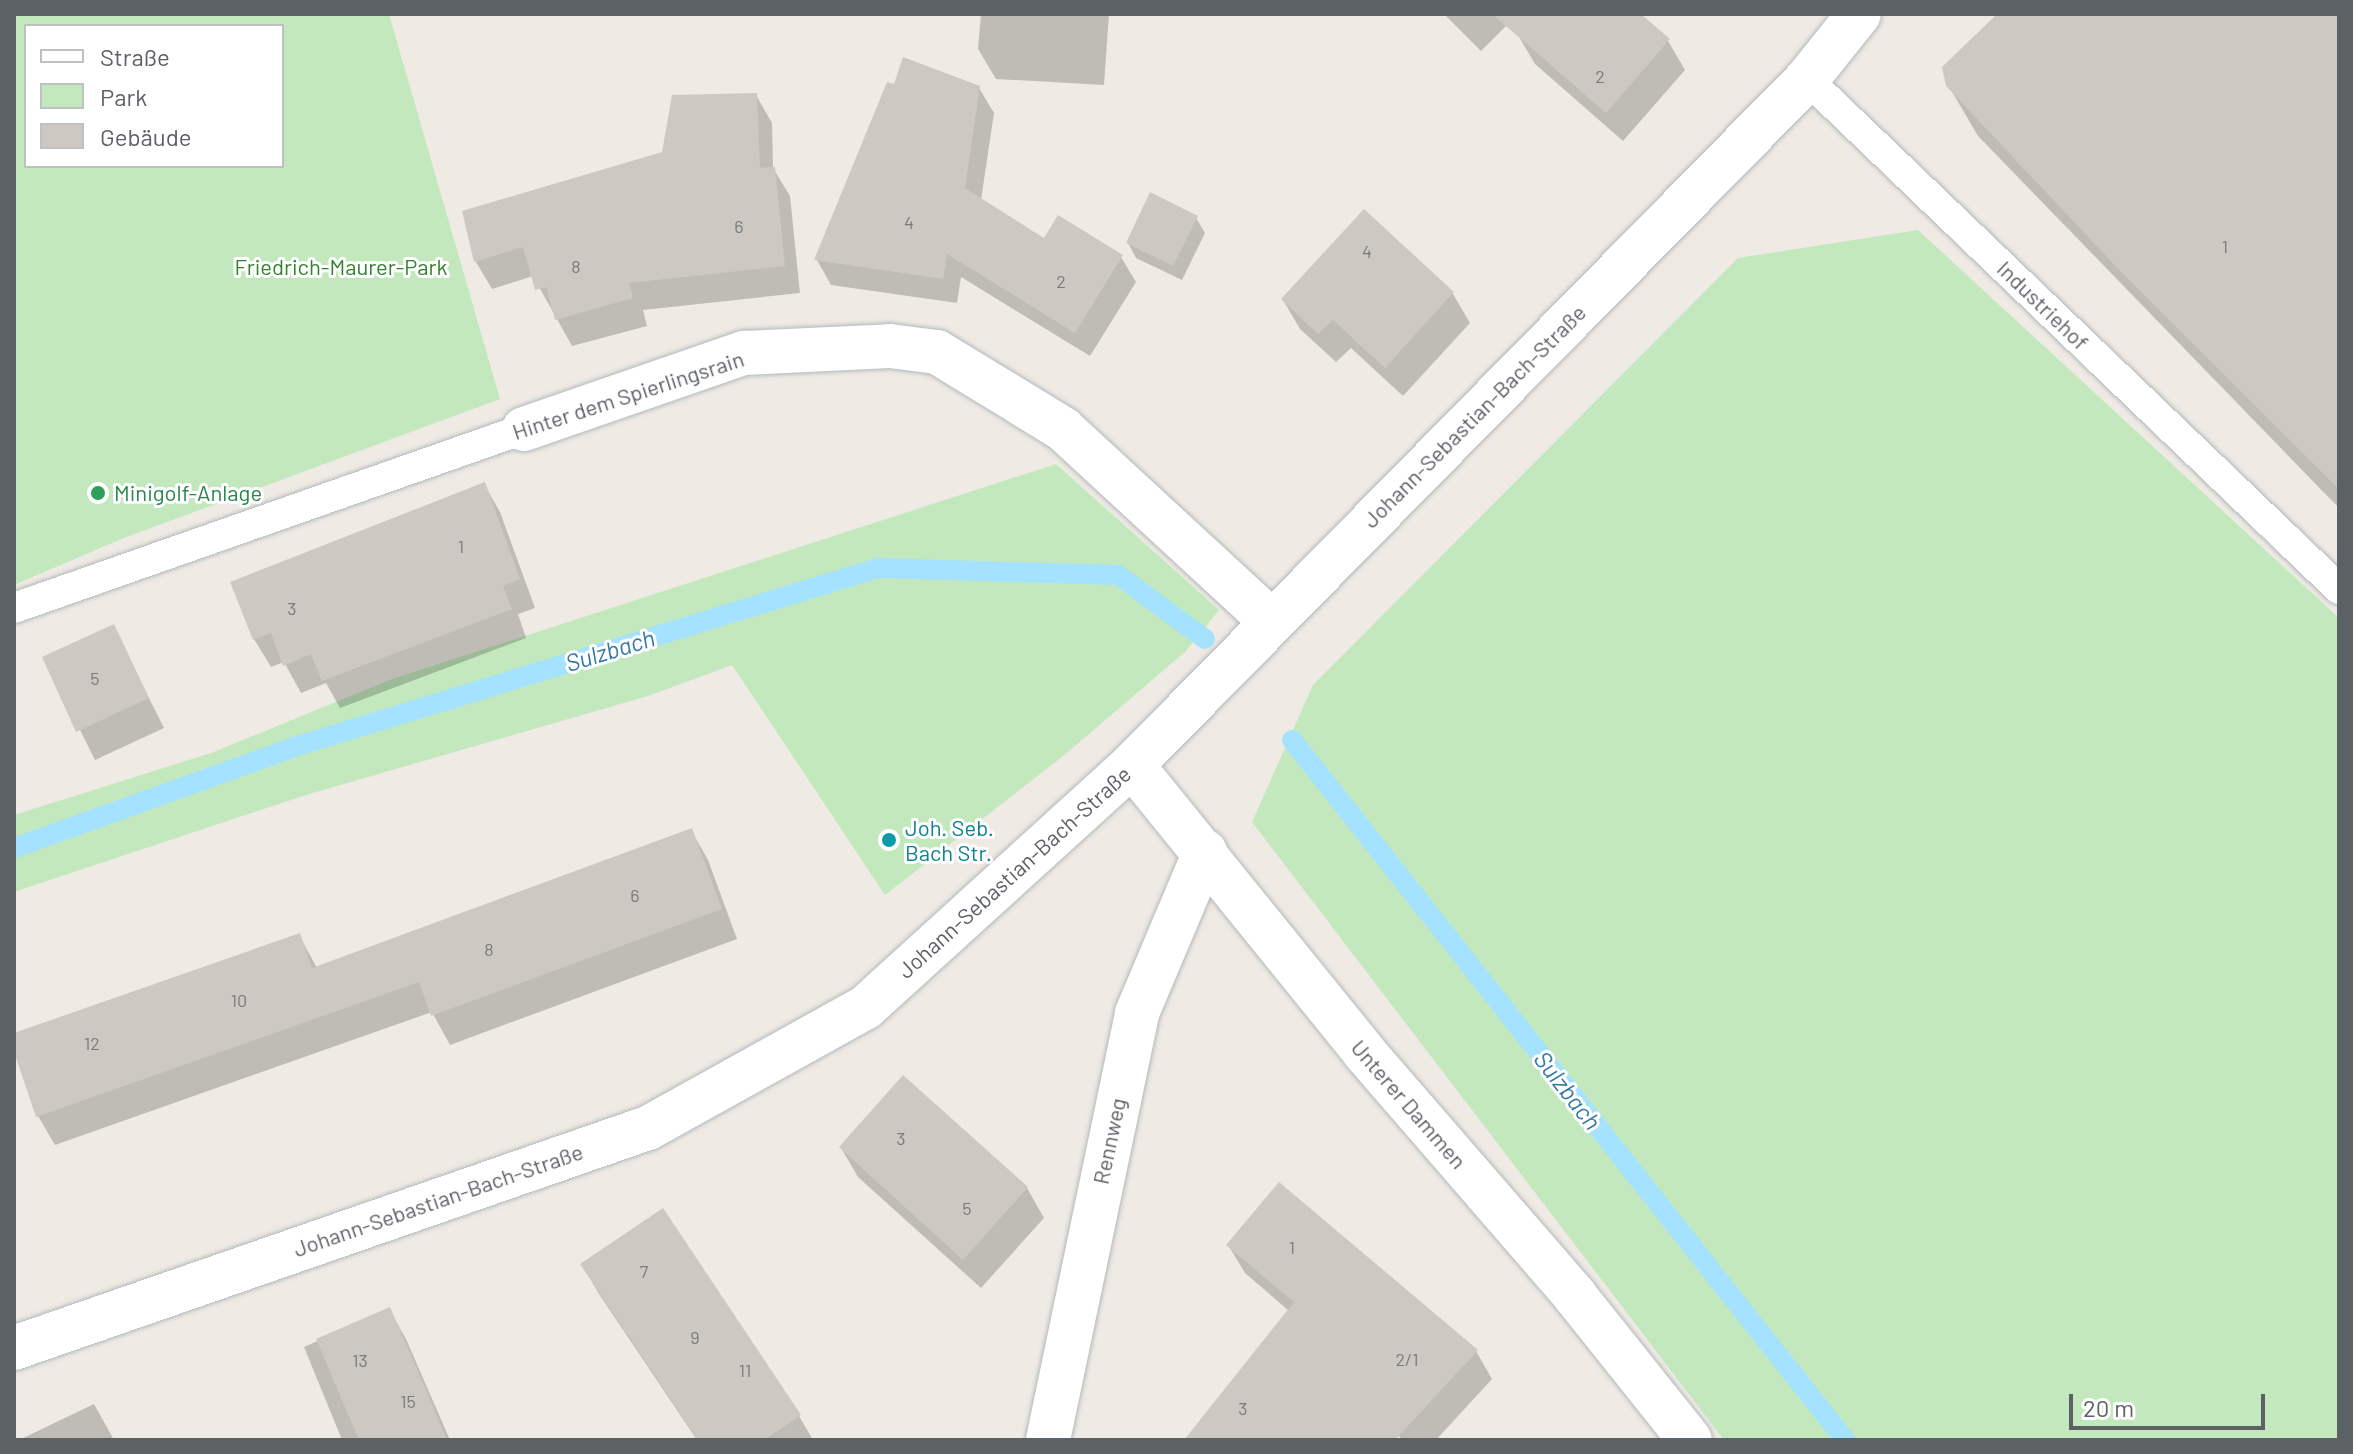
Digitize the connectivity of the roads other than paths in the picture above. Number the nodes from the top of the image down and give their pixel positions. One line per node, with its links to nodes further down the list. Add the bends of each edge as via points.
1 (1859, 14): 2 (street)
2 (1807, 79): 4 (lane, Industriehof); 6 (street, Johann-Sebastian-Bach-Straße)
3 (524, 429): 5 (lane, Hinter dem Spierlingsrain); 6 (street, Hinter dem Spierlingsrain, via 744,353 890,346 937,352 1063,429)
4 (2339, 589)
5 (14, 608)
6 (1271, 621): 7 (street, Johann-Sebastian-Bach-Straße)
7 (1132, 765): 8 (street, Unterer Dammen); 9 (street, Johann-Sebastian-Bach-Straße, via 866,1007 648,1128)
8 (1205, 852): 10 (street, Rennweg, via 1137,1013); 11 (street, Unterer Dammen, via 1364,1052 1575,1296)
9 (14, 1348)
10 (1048, 1440)
11 (1690, 1440)

